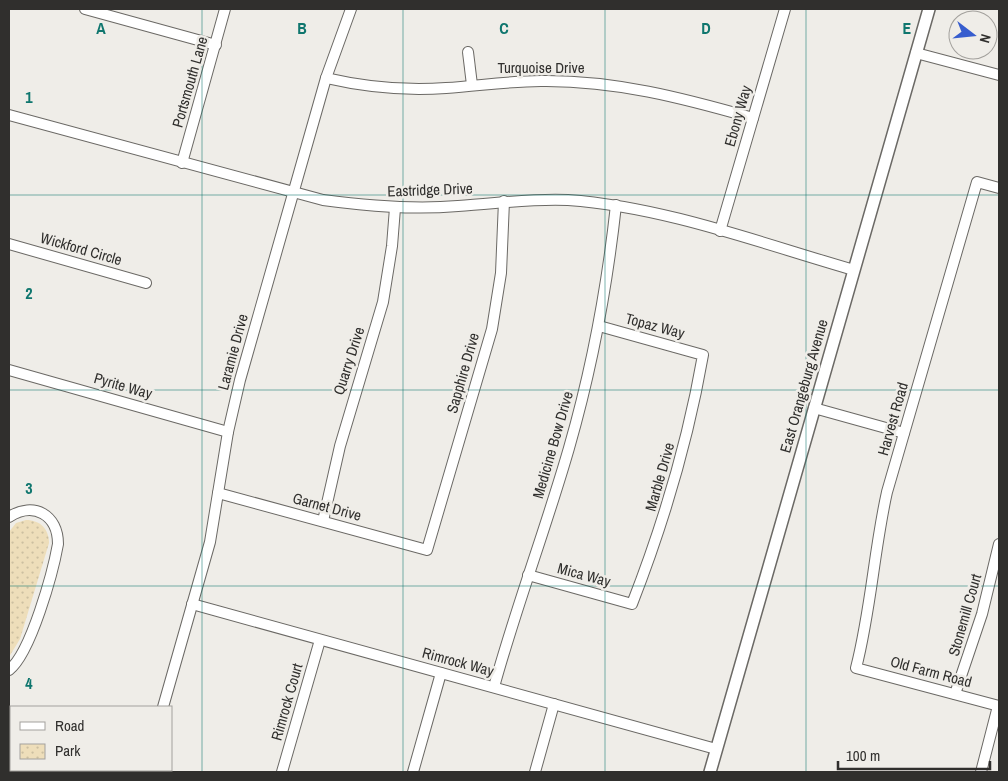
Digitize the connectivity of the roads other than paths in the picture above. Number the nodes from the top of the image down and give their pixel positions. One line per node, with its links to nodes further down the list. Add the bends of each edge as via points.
1 (85, 9): 6 (street)
2 (226, 9): 7 (street, Portsmouth Lane)
3 (351, 9): 11 (street, Laramie Drive)
4 (782, 9): 14 (street, Ebony Way)
5 (929, 9): 9 (street, East Orangeburg Avenue)
6 (101, 11): 7 (street)
7 (216, 44): 15 (street, Portsmouth Lane)
8 (468, 52): 12 (street)
9 (916, 53): 10 (street); 23 (street, East Orangeburg Avenue)
10 (999, 75)
11 (326, 78): 12 (street, Turquoise Drive, via 374,87 408,89); 17 (street, Laramie Drive)
12 (472, 85): 14 (street, Turquoise Drive, via 541,81 610,85 679,97)
13 (9, 115): 15 (street, Eastridge Drive)
14 (753, 118): 21 (street, Ebony Way)
15 (182, 163): 17 (street, Eastridge Drive)
16 (999, 188): 30 (street, Harvest Road, via 978,182)
17 (293, 193): 20 (street, Eastridge Drive); 29 (street, Laramie Drive)
18 (504, 201): 19 (street, Eastridge Drive, via 565,200); 20 (street, Eastridge Drive); 35 (street, Sapphire Drive, via 501,273 492,329)
19 (616, 205): 21 (street, Eastridge Drive); 25 (street, Medicine Bow Drive)
20 (395, 208): 33 (street, Quarry Drive, via 383,302 340,446)
21 (720, 231): 23 (street, Eastridge Drive)
22 (9, 244): 24 (street, Wickford Circle)
23 (854, 270): 28 (street, East Orangeburg Avenue)
24 (146, 283)
25 (599, 326): 26 (street, Topaz Way); 36 (street, Medicine Bow Drive, via 570,447)
26 (703, 355): 38 (street, Marble Drive, via 675,484)
27 (9, 370): 29 (street, Pyrite Way)
28 (814, 408): 30 (street); 48 (street, East Orangeburg Avenue)
29 (228, 432): 31 (street, Laramie Drive)
30 (904, 433): 40 (street, Harvest Road, via 879,527 869,608)
31 (218, 493): 33 (street, Garnet Drive); 37 (street, Laramie Drive, via 210,542)
32 (9, 517): 41 (street, via 27,510 41,514 56,528 58,544 29,642 20,659)
33 (323, 521): 35 (street, Garnet Drive)
34 (999, 544): 44 (street, Stonemill Court, via 982,614)
35 (428, 550)
36 (528, 575): 38 (street, Mica Way); 43 (street, Medicine Bow Drive)
37 (192, 604): 39 (street, Rimrock Way); 46 (street, Laramie Drive)
38 (632, 604)
39 (320, 640): 42 (street, Rimrock Way); 49 (street, Rimrock Court)
40 (856, 668): 44 (street, Old Farm Road)
41 (9, 670)
42 (441, 673): 43 (street, Rimrock Way); 50 (street)
43 (494, 687): 45 (street, Rimrock Way)
44 (955, 694): 47 (street, Old Farm Road)
45 (554, 704): 48 (street, Rimrock Way); 51 (street)
46 (163, 706)
47 (999, 706): 53 (street)
48 (716, 749): 52 (street, East Orangeburg Avenue)
49 (282, 772)
50 (413, 772)
51 (535, 772)
52 (710, 772)
53 (980, 772)

